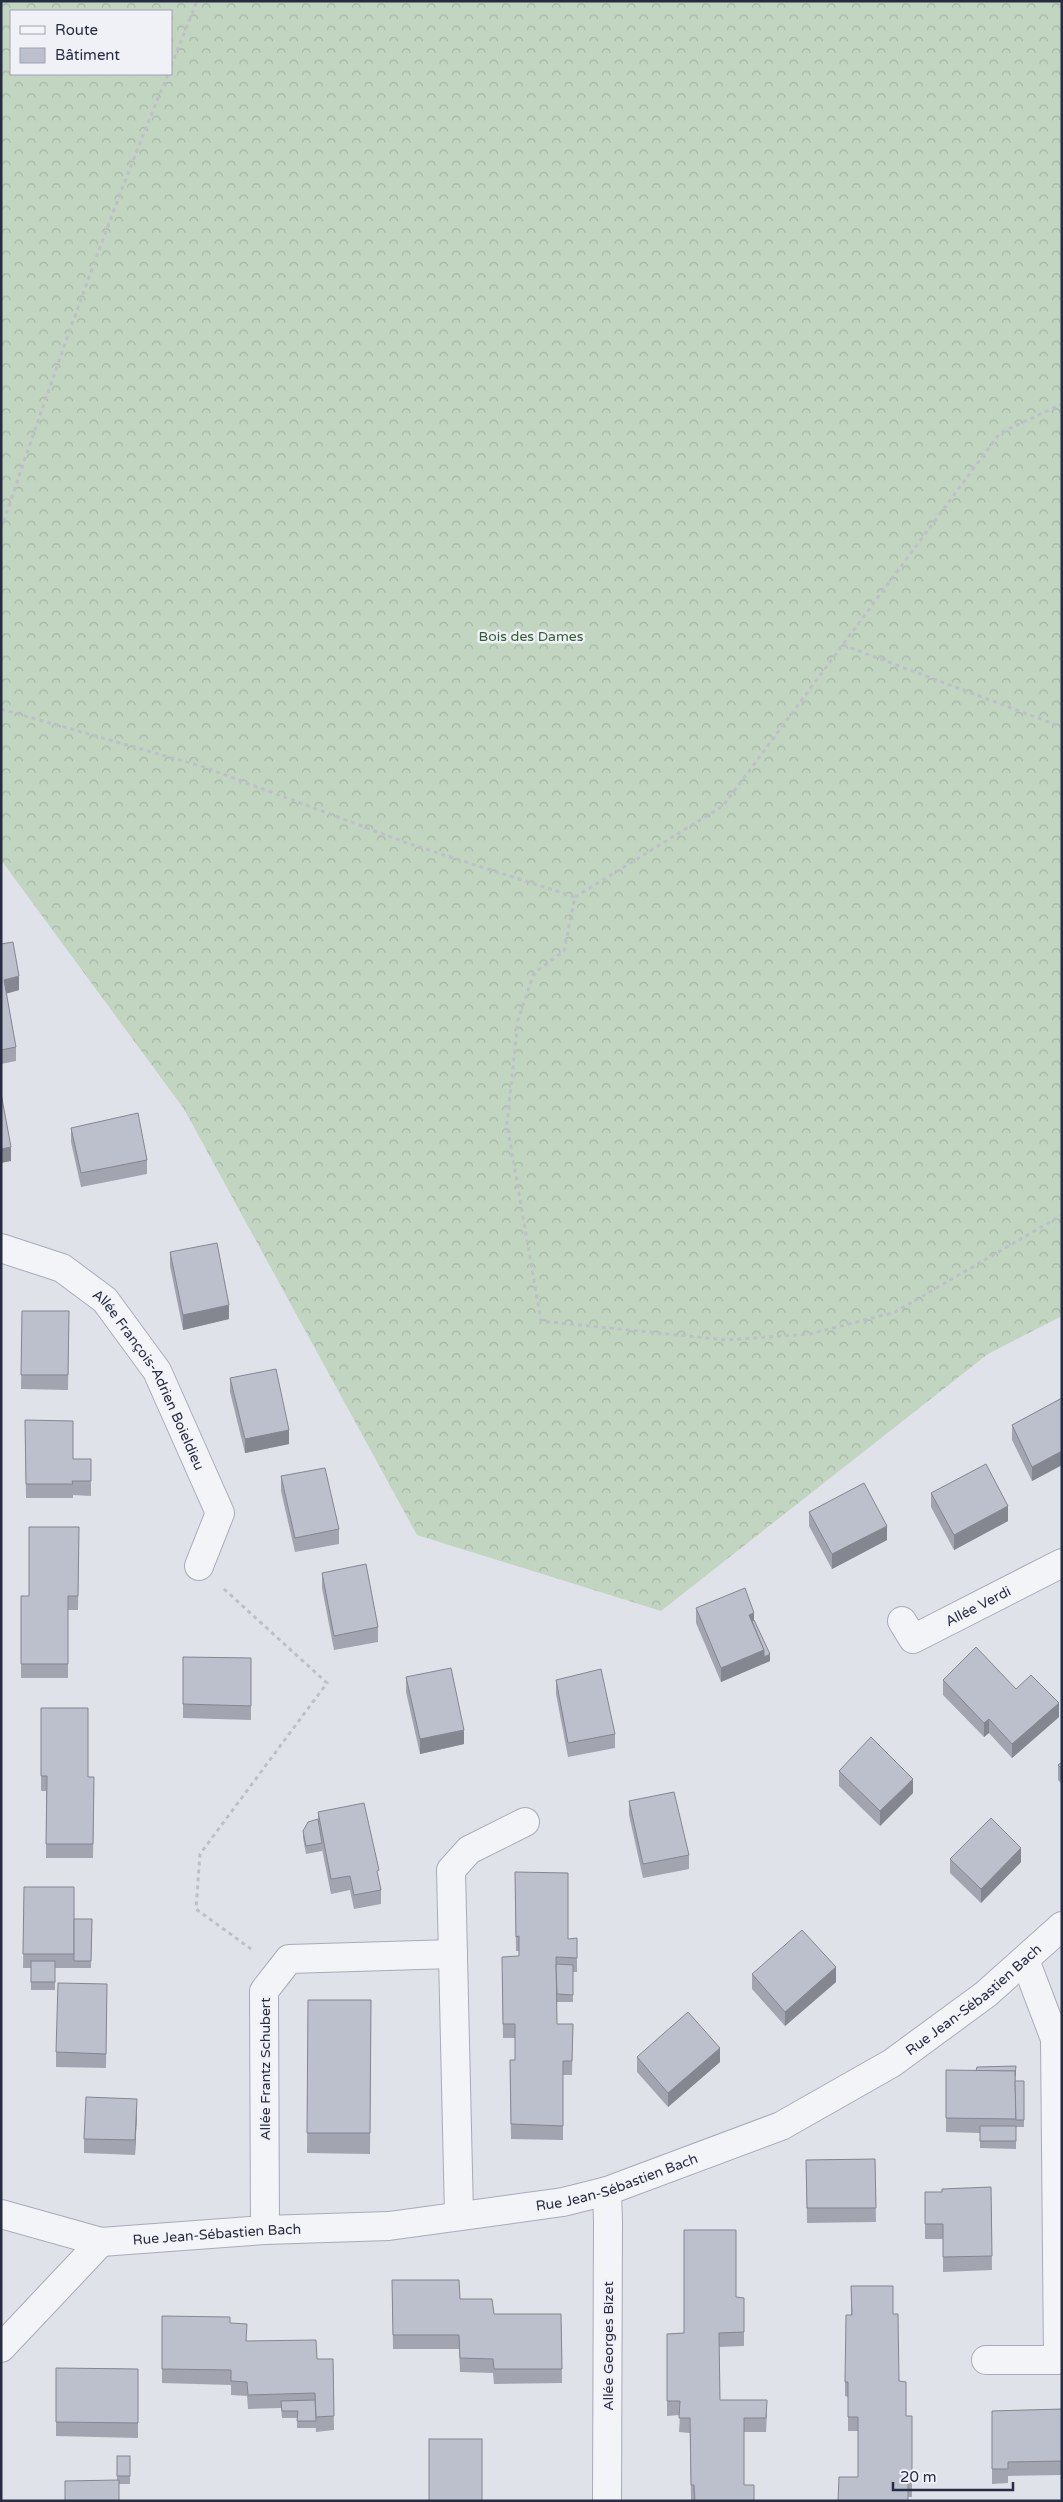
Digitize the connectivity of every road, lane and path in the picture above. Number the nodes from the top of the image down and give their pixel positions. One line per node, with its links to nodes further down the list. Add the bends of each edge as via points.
1 (197, 1): 2 (path)
2 (172, 64)
3 (168, 75): 5 (path, via 80,300)
4 (1062, 404): 6 (path, via 1000,433)
5 (1, 529)
6 (843, 645): 8 (path); 9 (path, via 724,806)
7 (1, 709): 9 (path, via 204,767 410,844)
8 (1062, 728)
9 (575, 897): 10 (path, via 564,951 534,973 518,1020 507,1124 541,1320 727,1340 810,1334 895,1312)
10 (1062, 1215)
11 (1, 1248): 13 (street, Allée François-Adrien Boieldieu, via 62,1268 105,1300 158,1371 220,1513)
12 (1062, 1563): 14 (street, Allée Verdi, via 913,1639)
13 (199, 1566): 19 (path, via 327,1683 200,1854 196,1909)
14 (902, 1621)
15 (526, 1822): 17 (street, via 469,1850 450,1870)
16 (1062, 1926): 18 (street, Rue Jean-Sébastien Bach)
17 (453, 1954): 19 (street, Allée Frantz Schubert, via 289,1959); 22 (street)
18 (1024, 1960): 20 (street, Rue Jean-Sébastien Bach, via 986,1994 892,2063 781,2126); 26 (street, via 1055,2039 1058,2360)
19 (280, 1970): 23 (street, Allée Frantz Schubert, via 264,1991)
20 (606, 2191): 22 (street, Rue Jean-Sébastien Bach, via 563,2202); 27 (street, Allée Georges Bizet)
21 (1, 2214): 24 (street, Rue Jean-Sébastien Bach)
22 (458, 2215): 23 (street, Rue Jean-Sébastien Bach, via 389,2226)
23 (265, 2230): 24 (street, Rue Jean-Sébastien Bach)
24 (101, 2242): 25 (street)
25 (1, 2348)
26 (986, 2360)
27 (607, 2501)

